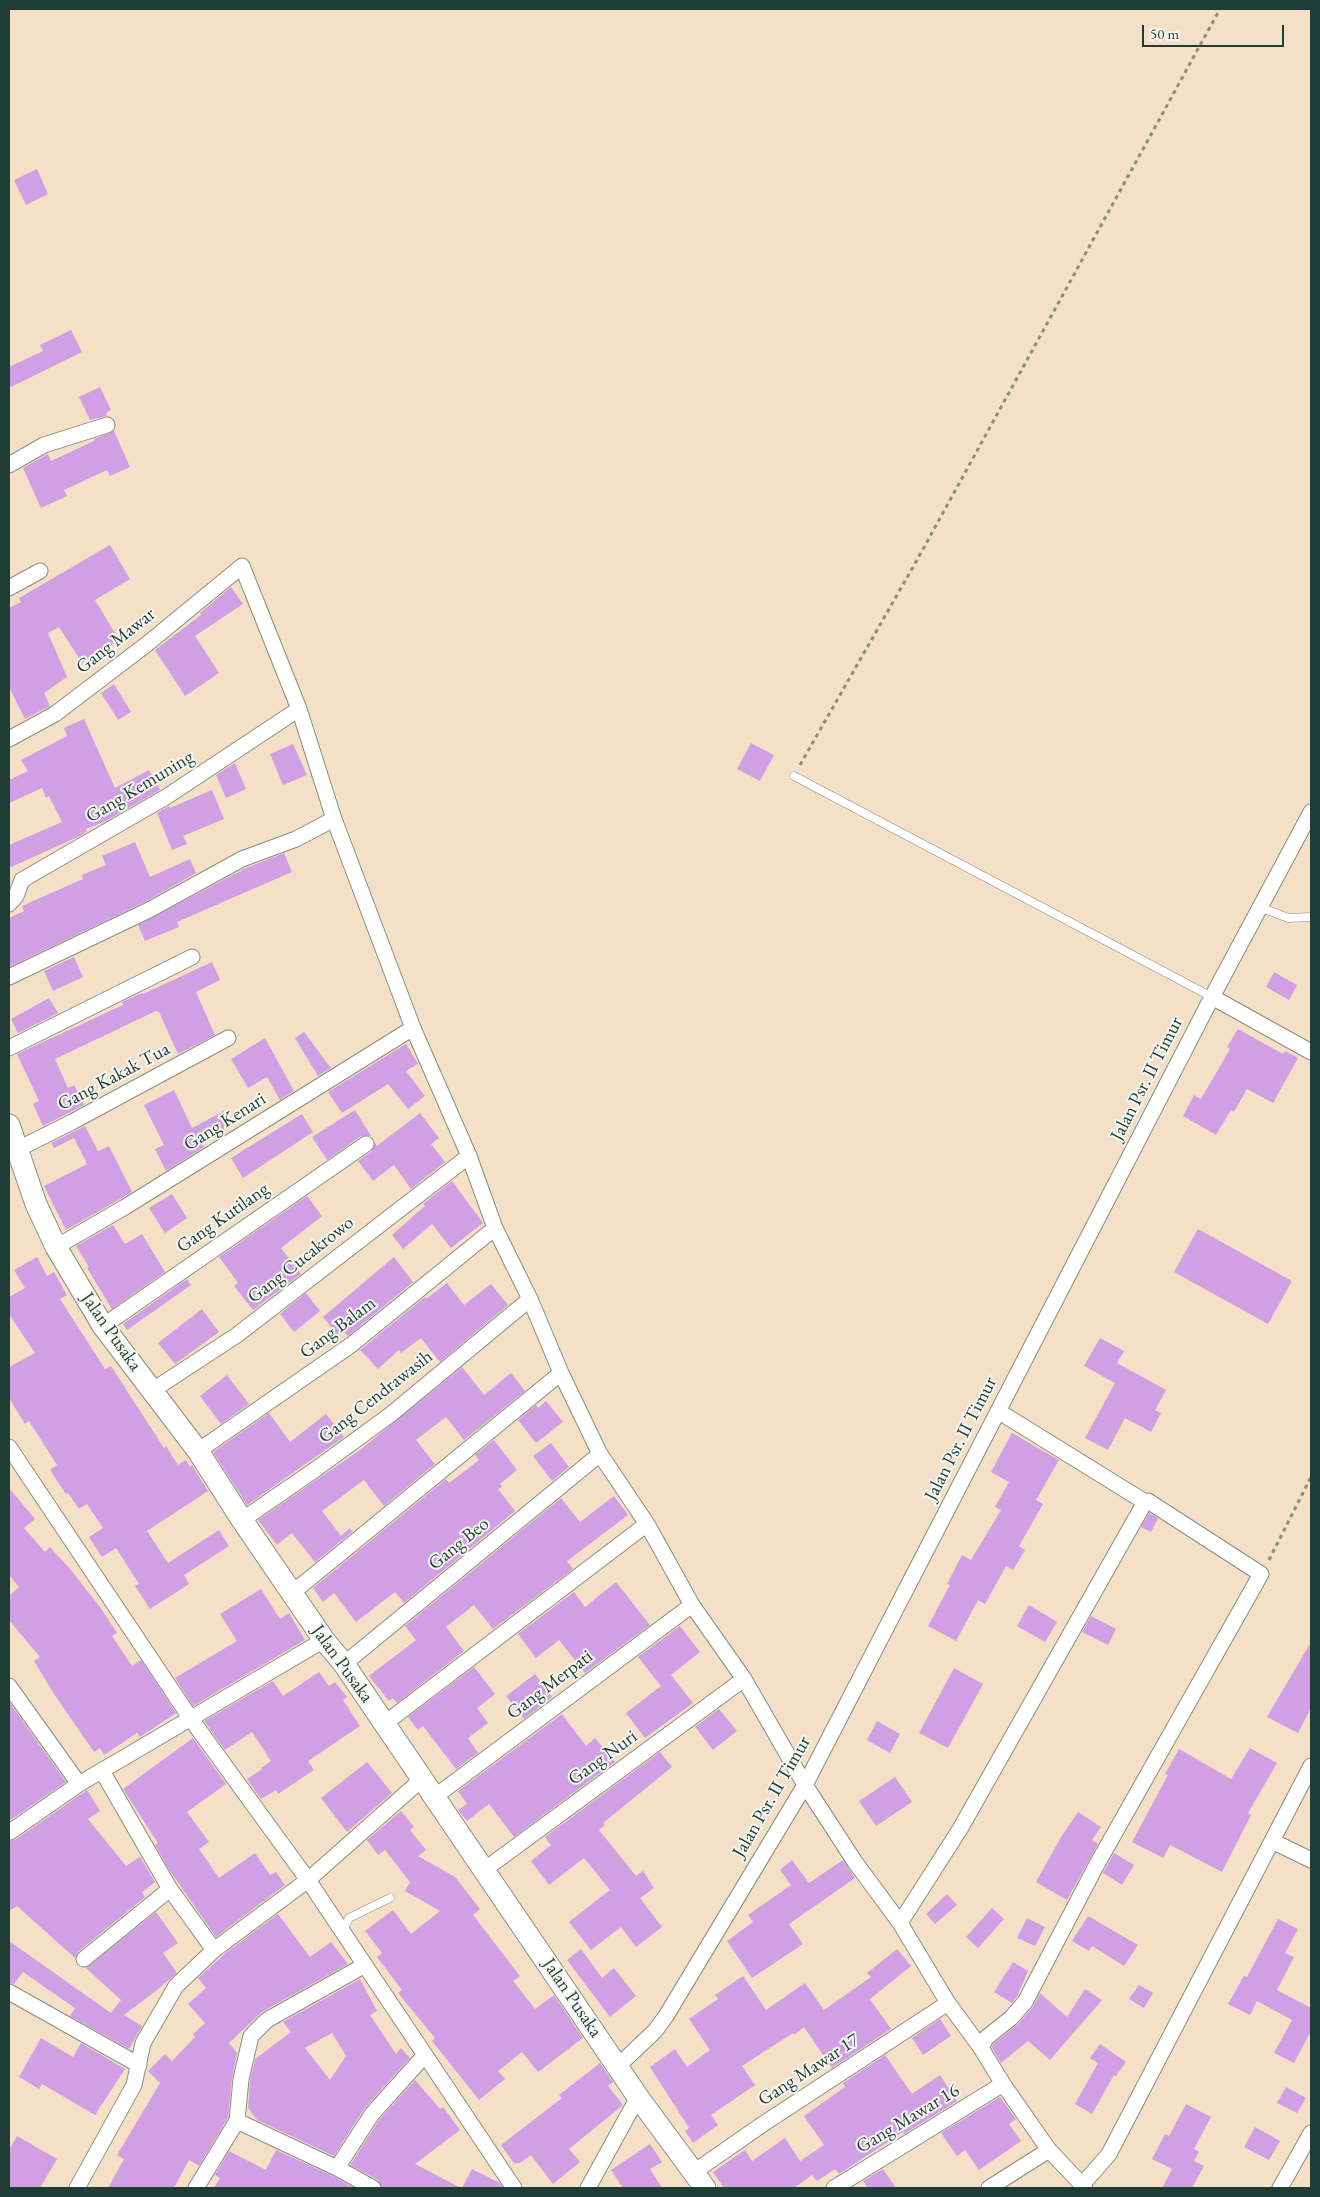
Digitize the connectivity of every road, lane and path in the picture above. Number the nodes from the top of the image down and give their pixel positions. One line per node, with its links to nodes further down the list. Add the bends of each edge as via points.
1 (1220, 9): 8 (path, via 922,551)
2 (107, 425): 3 (street, via 44,445)
3 (9, 464)
4 (40, 571): 5 (street)
5 (9, 588)
6 (299, 708): 7 (street, Gang Mawar, via 242,566 147,644 54,714); 10 (street); 11 (street, Gang Kemuning, via 166,797 22,880)
7 (9, 739)
8 (794, 776): 16 (lane)
9 (1311, 812): 12 (street, Jalan Psr. II Timur)
10 (334, 819): 15 (street, via 296,839 242,859 149,910); 17 (street)
11 (9, 904)
12 (1260, 907): 13 (lane, via 1288,918); 16 (street, Jalan Psr. II Timur)
13 (1311, 917)
14 (192, 957): 19 (street)
15 (9, 977)
16 (1212, 997): 20 (street); 31 (street, Jalan Psr. II Timur)
17 (413, 1028): 24 (street); 26 (street, Gang Kenari)
18 (228, 1038): 23 (street, Gang Kakak Tua)
19 (9, 1048)
20 (1311, 1052)
21 (9, 1125): 23 (main road, Jalan Pusaka)
22 (366, 1144): 28 (street, Gang Kutilang)
23 (18, 1150): 26 (main road, Jalan Pusaka, via 36,1204)
24 (469, 1156): 25 (street); 30 (street, Gang Cucakrowo, via 237,1336)
25 (495, 1228): 27 (street); 33 (street, Gang Balam, via 351,1346)
26 (56, 1247): 28 (main road, Jalan Pusaka)
27 (530, 1299): 29 (street); 37 (street, Gang Cendrawasih, via 390,1415)
28 (103, 1326): 30 (main road, Jalan Pusaka)
29 (561, 1373): 34 (street); 40 (street)
30 (153, 1390): 33 (main road, Jalan Pusaka)
31 (998, 1411): 36 (street); 51 (street, Jalan Psr. II Timur)
32 (9, 1447): 46 (street)
33 (198, 1451): 37 (main road, Jalan Pusaka)
34 (600, 1454): 38 (street); 43 (street, Gang Beo)
35 (1311, 1477): 39 (path)
36 (1145, 1502): 39 (street); 60 (street, via 960,1828)
37 (242, 1520): 40 (main road, Jalan Pusaka)
38 (647, 1524): 41 (street); 47 (street)
39 (1261, 1574): 67 (street, via 1096,1866 1026,2002 986,2038)
40 (292, 1593): 42 (main road, Jalan Pusaka)
41 (692, 1605): 44 (street); 52 (street, Gang Merpati)
42 (324, 1640): 43 (main road, Jalan Pusaka); 46 (street)
43 (344, 1664): 47 (main road, Jalan Pusaka)
44 (744, 1679): 51 (street); 56 (street, Gang Nuri)
45 (9, 1686): 50 (street)
46 (191, 1719): 49 (street); 57 (street)
47 (384, 1724): 52 (main road, Jalan Pusaka)
48 (1311, 1766): 54 (street)
49 (102, 1770): 50 (street); 58 (street)
50 (79, 1784): 53 (street)
51 (805, 1785): 60 (street); 70 (street, Jalan Psr. II Timur, via 666,2016)
52 (427, 1789): 56 (main road, Jalan Pusaka); 57 (street, Gang Merpati)
53 (10, 1832)
54 (1272, 1841): 55 (street); 78 (street, via 1109,2154)
55 (1311, 1860)
56 (484, 1870): 70 (main road, Jalan Pusaka)
57 (308, 1880): 61 (street); 62 (street, Gang Merpati)
58 (170, 1889): 62 (street); 63 (street)
59 (390, 1898): 61 (lane, via 349,1918)
60 (900, 1923): 66 (street)
61 (343, 1932): 64 (street)
62 (214, 1950): 69 (street, Gang Merpati, via 173,1991 143,2043)
63 (84, 1959)
64 (364, 1965): 68 (street); 73 (street, via 267,2020 254,2032 247,2048)
65 (9, 1992): 69 (street)
66 (948, 2003): 67 (street); 77 (street, Gang Mawar 17, via 763,2124)
67 (981, 2048): 71 (street)
68 (425, 2055): 76 (street, via 372,2114); 82 (street)
69 (139, 2065): 79 (street, Gang Merpati, via 134,2085)
70 (618, 2066): 72 (main road, Jalan Pusaka)
71 (1003, 2084): 75 (street); 84 (street, Gang Mawar 16)
72 (638, 2097): 77 (main road, Jalan Pusaka); 83 (street)
73 (237, 2120): 76 (street); 80 (street)
74 (1311, 2133): 86 (street)
75 (1049, 2150): 78 (street); 85 (street)
76 (337, 2168): 81 (street)
77 (699, 2180)
78 (1083, 2186)
79 (77, 2188)
80 (196, 2188)
81 (373, 2188)
82 (514, 2188)
83 (588, 2188)
84 (834, 2188)
85 (989, 2188)
86 (1280, 2188)

